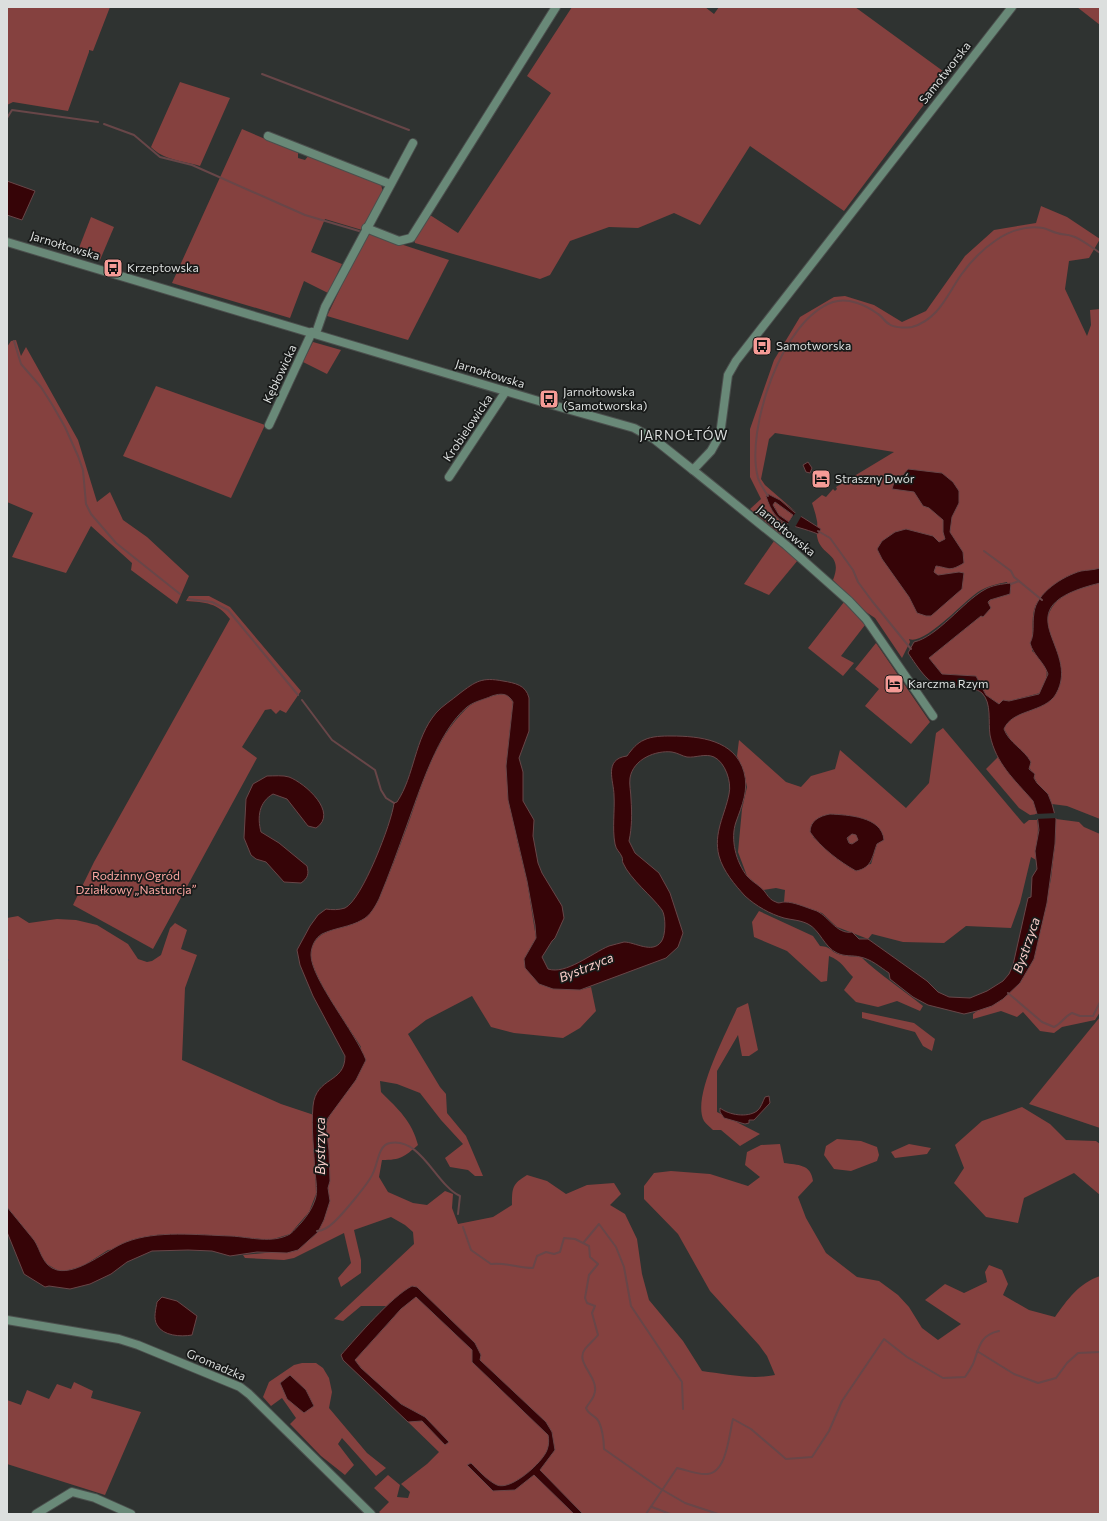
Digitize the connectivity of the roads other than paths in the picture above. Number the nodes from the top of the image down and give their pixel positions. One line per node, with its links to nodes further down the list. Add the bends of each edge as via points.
1 (556, 7): 6 (street, via 411,238 399,241)
2 (1012, 7): 11 (street, Samotworska, via 736,362 728,375 720,435 712,451)
3 (268, 136): 5 (street)
4 (413, 143): 5 (street)
5 (390, 184): 6 (street)
6 (366, 228): 8 (street)
7 (7, 242): 8 (street, Jarnołtowska)
8 (314, 333): 9 (street, Jarnołtowska); 10 (street, Kębłowicka)
9 (506, 392): 11 (street, Jarnołtowska, via 634,428 654,439); 12 (street, Krobielowicka)
10 (269, 425)
11 (693, 470): 13 (street, Jarnołtowska, via 849,600 866,619)
12 (449, 477)
13 (933, 716)
14 (7, 1320): 17 (street, Gromadzka, via 119,1339 240,1388)
15 (36, 1514): 16 (street, via 72,1492 95,1498)
16 (131, 1514)
17 (371, 1514)

